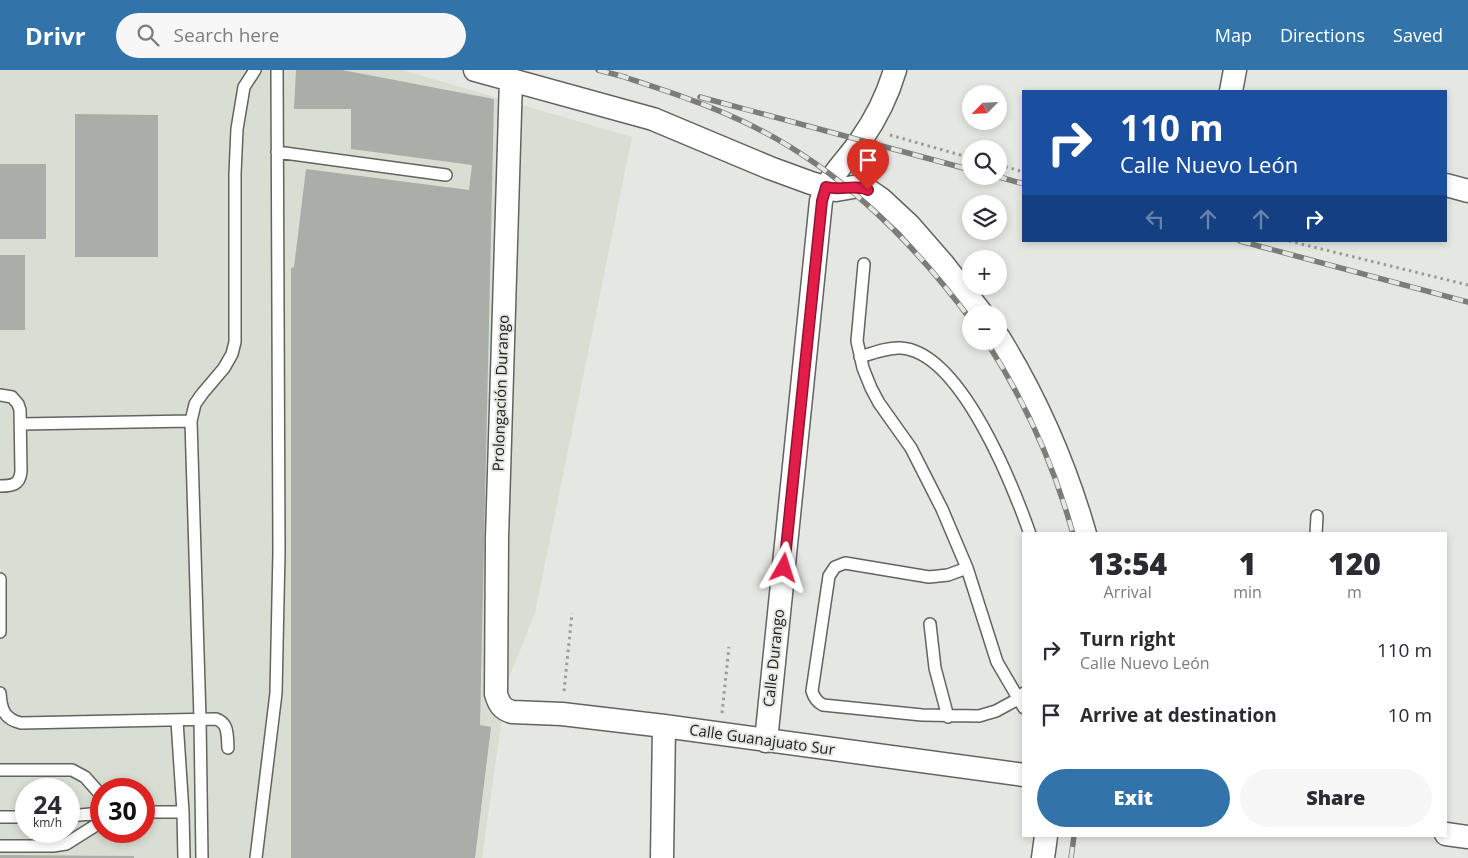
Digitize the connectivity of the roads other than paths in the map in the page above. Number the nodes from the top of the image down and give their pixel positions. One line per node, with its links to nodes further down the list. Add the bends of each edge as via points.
1 (255, 70): 18 (lane, via 244,87 237,129 235,342 224,368 195,404)
2 (277, 70): 8 (lane)
3 (475, 70): 6 (street)
4 (895, 70): 11 (street, via 868,129)
5 (1235, 70): 7 (street)
6 (510, 79): 11 (street, via 653,119 770,168); 32 (street, Prolongación Durango, via 497,538 496,694)
7 (1231, 90)
8 (277, 152): 9 (lane); 53 (lane, via 279,552 276,693)
9 (446, 175)
10 (1447, 185): 12 (street)
11 (826, 187): 14 (street, via 836,190 859,186 881,199 915,232); 37 (street, Calle Durango)
12 (1468, 191)
13 (864, 264): 16 (lane, via 858,336)
14 (975, 305)
15 (1006, 350): 23 (street, via 1044,421)
16 (860, 356): 22 (lane, via 902,348 925,357 946,375 988,434); 25 (lane, via 879,403 929,481)
17 (0, 396): 19 (lane, via 16,400)
18 (191, 421): 19 (lane); 34 (lane)
19 (21, 424): 20 (lane, via 21,478 15,484)
20 (0, 486)
21 (1317, 516): 24 (lane)
22 (1029, 532)
23 (1084, 532)
24 (1316, 532)
25 (967, 568): 31 (lane, via 997,662); 33 (lane, via 929,577 845,563 835,567 829,576 812,691 823,705)
26 (0, 579): 27 (lane)
27 (0, 591): 29 (lane)
28 (930, 624): 33 (lane, via 935,668)
29 (0, 632)
30 (0, 693): 35 (lane, via 7,718 21,723)
31 (1022, 700): 33 (lane, via 986,715)
32 (501, 706): 36 (street, Calle Guanajuato Sur, via 512,712 562,714)
33 (948, 717)
34 (200, 719): 35 (lane); 38 (lane, via 216,719 224,724); 52 (lane)
35 (177, 721): 43 (lane)
36 (664, 726): 37 (street, Calle Guanajuato Sur); 54 (street)
37 (766, 741): 40 (street, Calle Guanajuato Sur)
38 (228, 748)
39 (0, 770): 41 (lane, via 72,770)
40 (1022, 774)
41 (90, 783)
42 (155, 812): 43 (lane)
43 (183, 812): 51 (lane)
44 (0, 817): 45 (lane)
45 (15, 817)
46 (90, 829): 50 (lane, via 66,844)
47 (1447, 834): 49 (street)
48 (1046, 837): 55 (street)
49 (1468, 837)
50 (0, 846)
51 (184, 858)
52 (202, 858)
53 (256, 858)
54 (662, 858)
55 (1043, 858)

